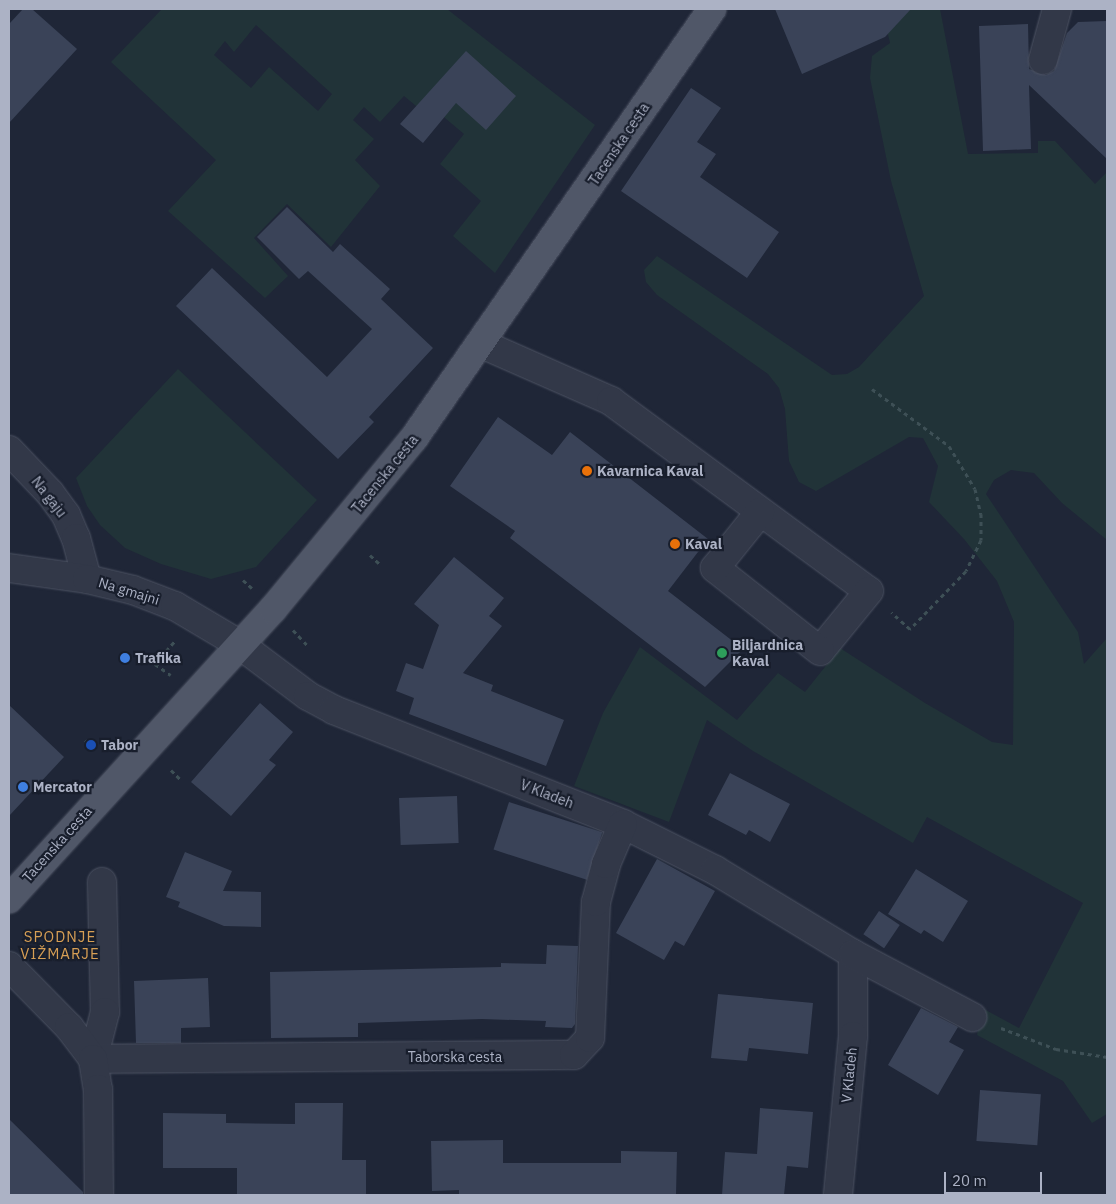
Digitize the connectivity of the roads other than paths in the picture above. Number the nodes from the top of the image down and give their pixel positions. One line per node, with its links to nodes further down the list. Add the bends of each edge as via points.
1 (712, 9): 4 (main road, Tacenska cesta)
2 (1057, 9): 3 (street)
3 (1043, 60)
4 (482, 344): 6 (street, via 611,401); 9 (main road, Tacenska cesta, via 374,488)
5 (9, 450): 8 (street, Na gaju, via 66,515)
6 (760, 512): 6 (street, via 715,568 820,651 869,591)
7 (9, 568): 8 (street, Na gmajni)
8 (87, 579): 9 (street, Na gmajni, via 133,590 175,606)
9 (239, 644): 10 (street, V Kladeh, via 308,696 334,710); 12 (main road, Tacenska cesta)
10 (623, 824): 13 (street, V Kladeh, via 715,870); 16 (street, Taborska cesta, via 606,864 596,902 590,1038 574,1055)
11 (102, 882): 16 (street, via 105,1012)
12 (9, 899)
13 (853, 954): 15 (street, V Kladeh); 18 (street, V Kladeh, via 853,1036)
14 (9, 966): 16 (street, via 69,1027)
15 (972, 1017)
16 (93, 1059): 17 (street, via 98,1089)
17 (99, 1195)
18 (838, 1195)

